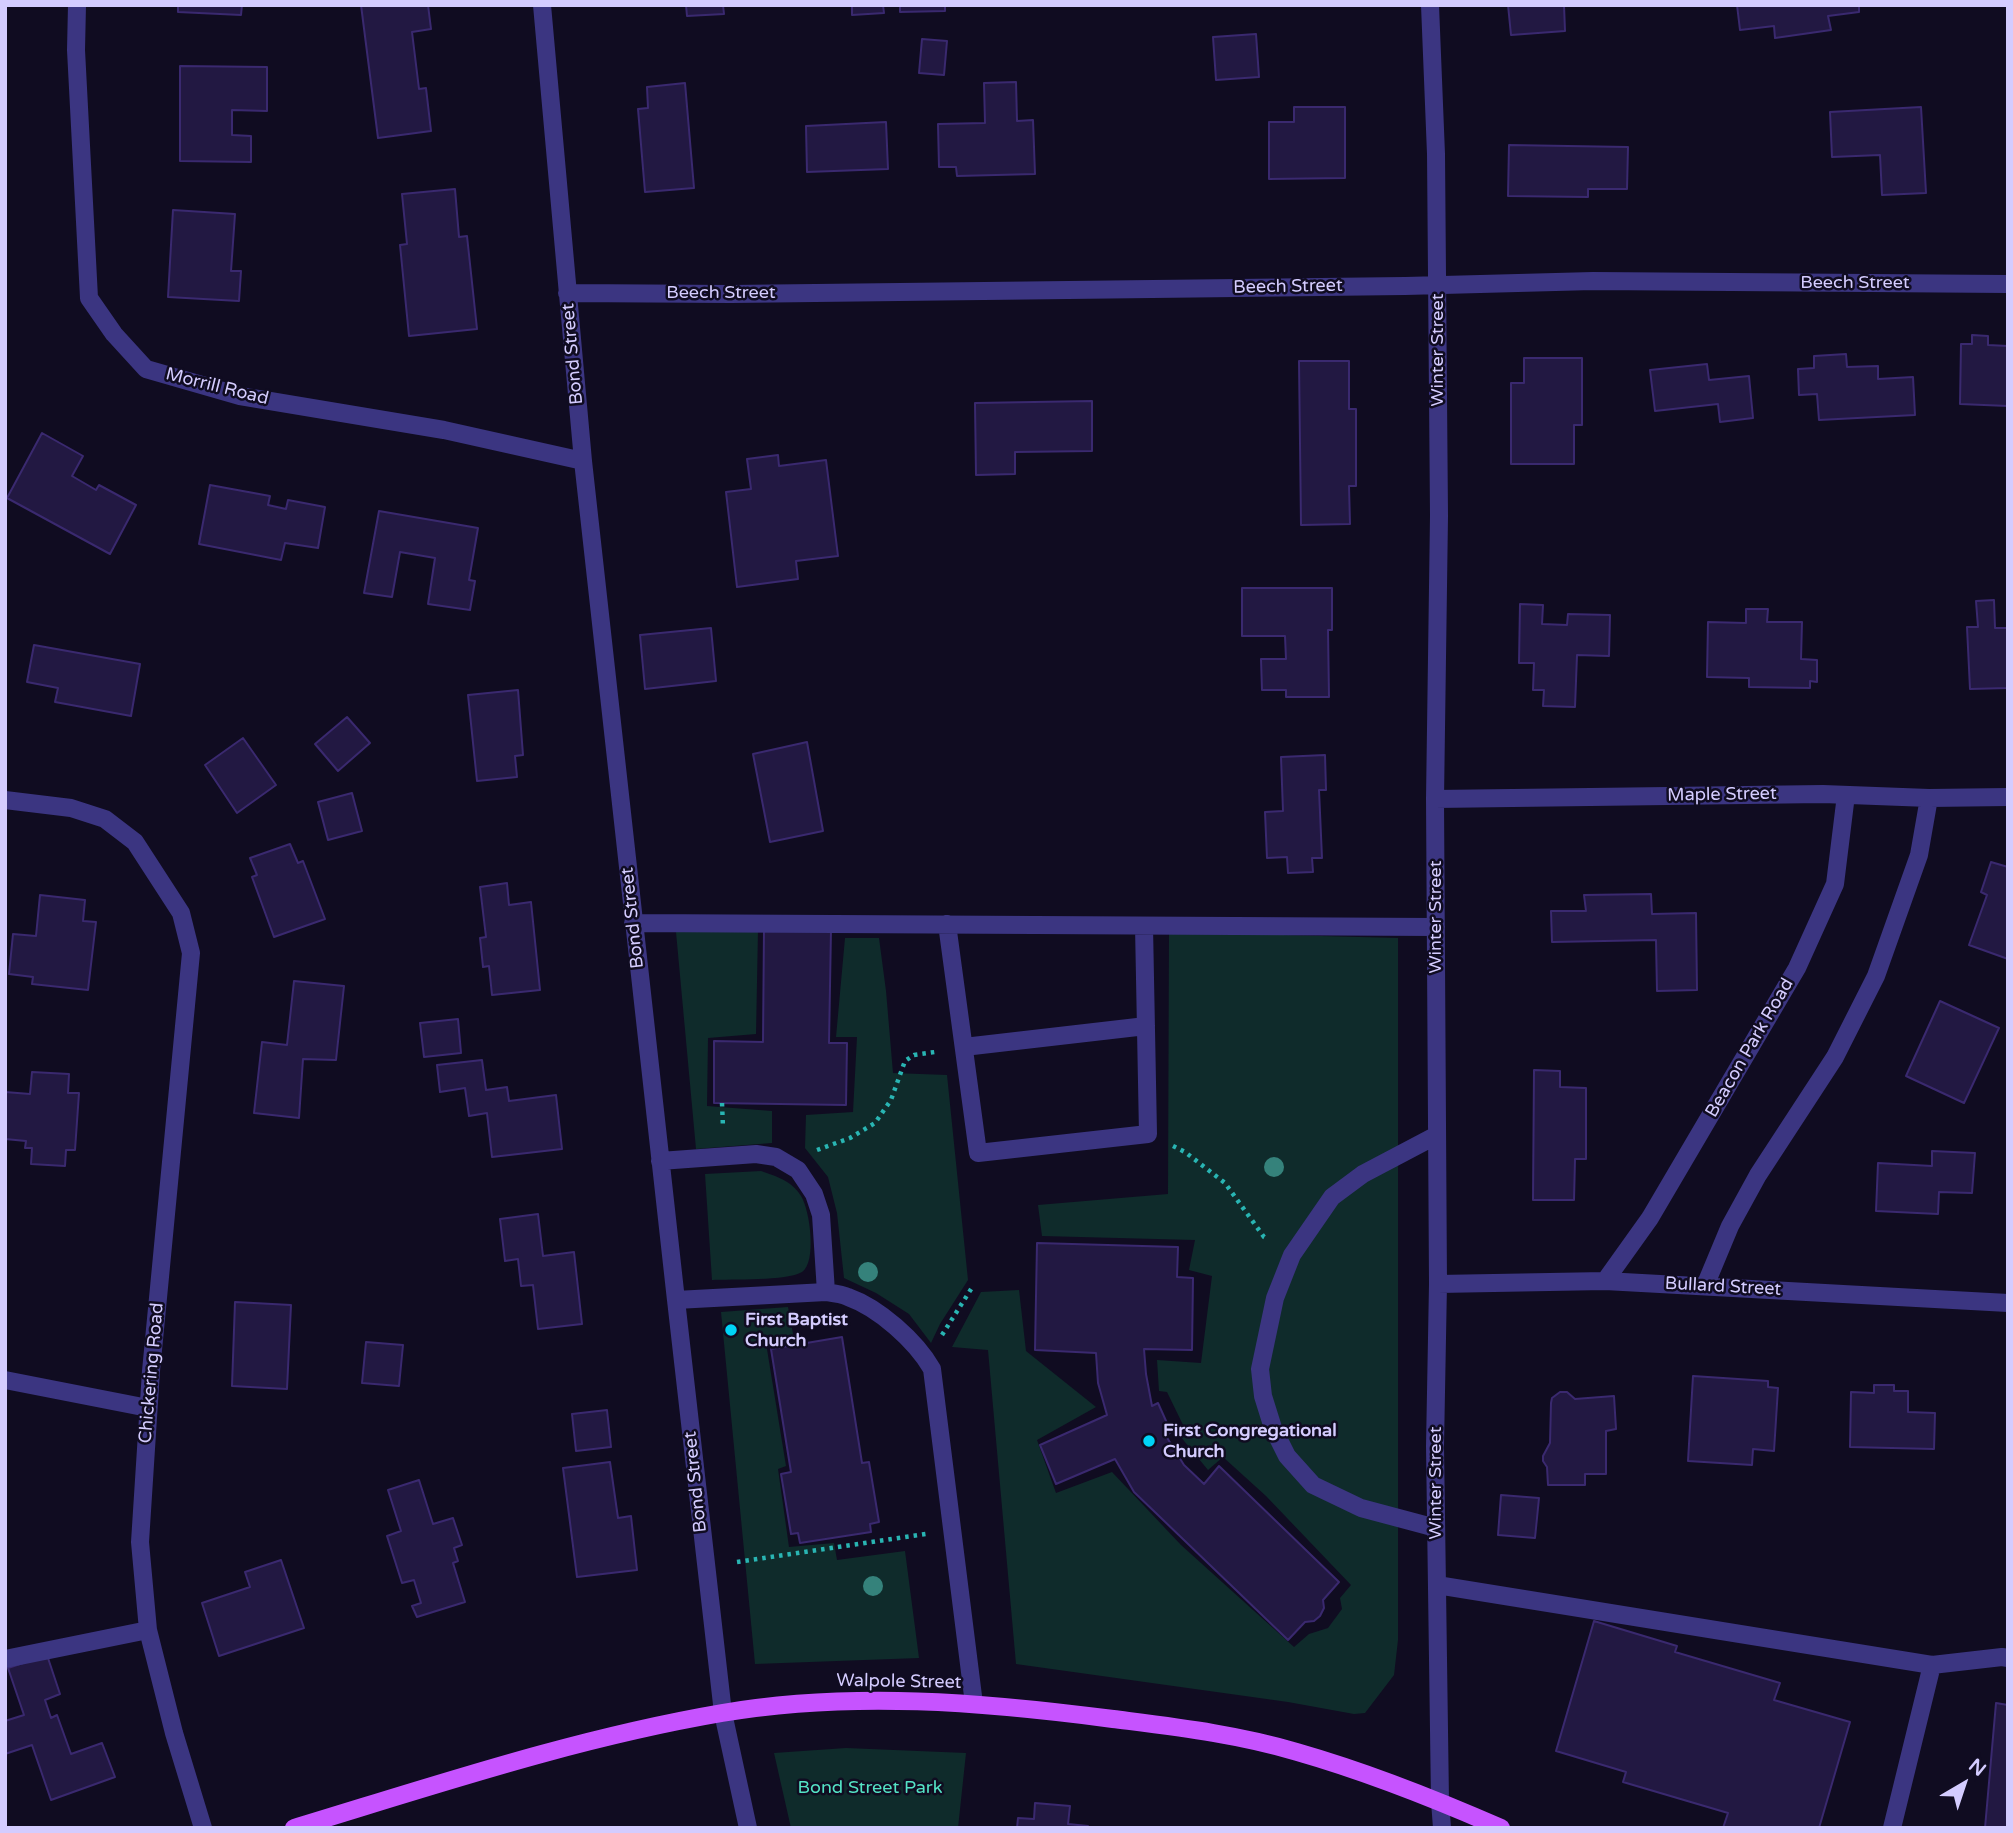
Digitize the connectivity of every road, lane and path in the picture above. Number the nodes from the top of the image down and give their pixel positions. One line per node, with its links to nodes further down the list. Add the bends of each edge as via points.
1 (77, 5): 7 (street, Morrill Road, via 89,298 146,369 240,396 444,430)
2 (542, 5): 6 (street, Bond Street)
3 (1430, 5): 5 (street, Winter Street)
4 (2008, 284): 5 (street, Beech Street, via 1593,281)
5 (1437, 285): 6 (street, Beech Street); 11 (street, Winter Street)
6 (567, 293): 7 (street, Bond Street)
7 (583, 461): 13 (street, Bond Street)
8 (1846, 795): 10 (street, Maple Street); 11 (street, Maple Street); 24 (street, Beacon Park Road, via 1835,884 1797,968 1650,1218)
9 (2008, 797): 10 (street, Maple Street)
10 (1929, 798): 27 (street, via 1919,855 1876,976 1835,1057 1758,1175)
11 (1435, 799): 16 (street, Winter Street)
12 (5, 800): 33 (street, Chickering Road, via 71,808 105,818 135,842 181,913 191,953)
13 (633, 923): 14 (street); 21 (street, Bond Street)
14 (947, 925): 15 (street); 18 (street)
15 (1144, 926): 16 (street); 17 (street)
16 (1436, 928): 20 (street, Winter Street)
17 (1146, 1026): 18 (street); 19 (street)
18 (964, 1047): 19 (street, via 978,1153); 22 (path, via 914,1055 905,1061 891,1100 875,1123 818,1149)
19 (1148, 1133): 23 (path, via 1185,1152 1225,1182 1264,1237)
20 (1437, 1135): 23 (street, via 1363,1174 1332,1197); 25 (street, Winter Street)
21 (660, 1161): 22 (street, via 756,1154 776,1157); 29 (street, Bond Street)
22 (794, 1168): 28 (street, via 814,1194 821,1215)
23 (1292, 1255): 34 (street, via 1275,1298 1260,1368 1263,1396 1287,1456 1313,1485 1361,1508)
24 (1605, 1280): 25 (street, Bullard Street); 27 (street, Bullard Street)
25 (1438, 1284): 34 (street, Winter Street)
26 (973, 1286): 31 (path)
27 (1705, 1286): 30 (street, Bullard Street)
28 (826, 1292): 29 (street); 31 (street, via 847,1296 875,1311)
29 (676, 1300): 43 (street, Bond Street)
30 (2008, 1303)
31 (930, 1364): 35 (street)
32 (5, 1380): 33 (street)
33 (148, 1408): 38 (street, Chickering Road, via 140,1542)
34 (1436, 1528): 37 (street, Winter Street)
35 (953, 1530): 36 (path); 42 (street)
36 (737, 1563)
37 (1437, 1584): 41 (street); 44 (street, Winter Street)
38 (148, 1630): 40 (street); 45 (street, Chickering Road)
39 (2008, 1658): 41 (street)
40 (5, 1659)
41 (1932, 1665): 50 (street)
42 (974, 1704): 43 (main road, Walpole Street, via 862,1700); 44 (main road, Walpole Street, via 1220,1734 1295,1751)
43 (723, 1713): 46 (main road, Walpole Street, via 595,1739); 47 (street, Bond Street)
44 (1440, 1801): 48 (street, Winter Street); 49 (main road, Walpole Street)
45 (203, 1828)
46 (295, 1828)
47 (748, 1828)
48 (1443, 1828)
49 (1501, 1828)
50 (1892, 1828)

